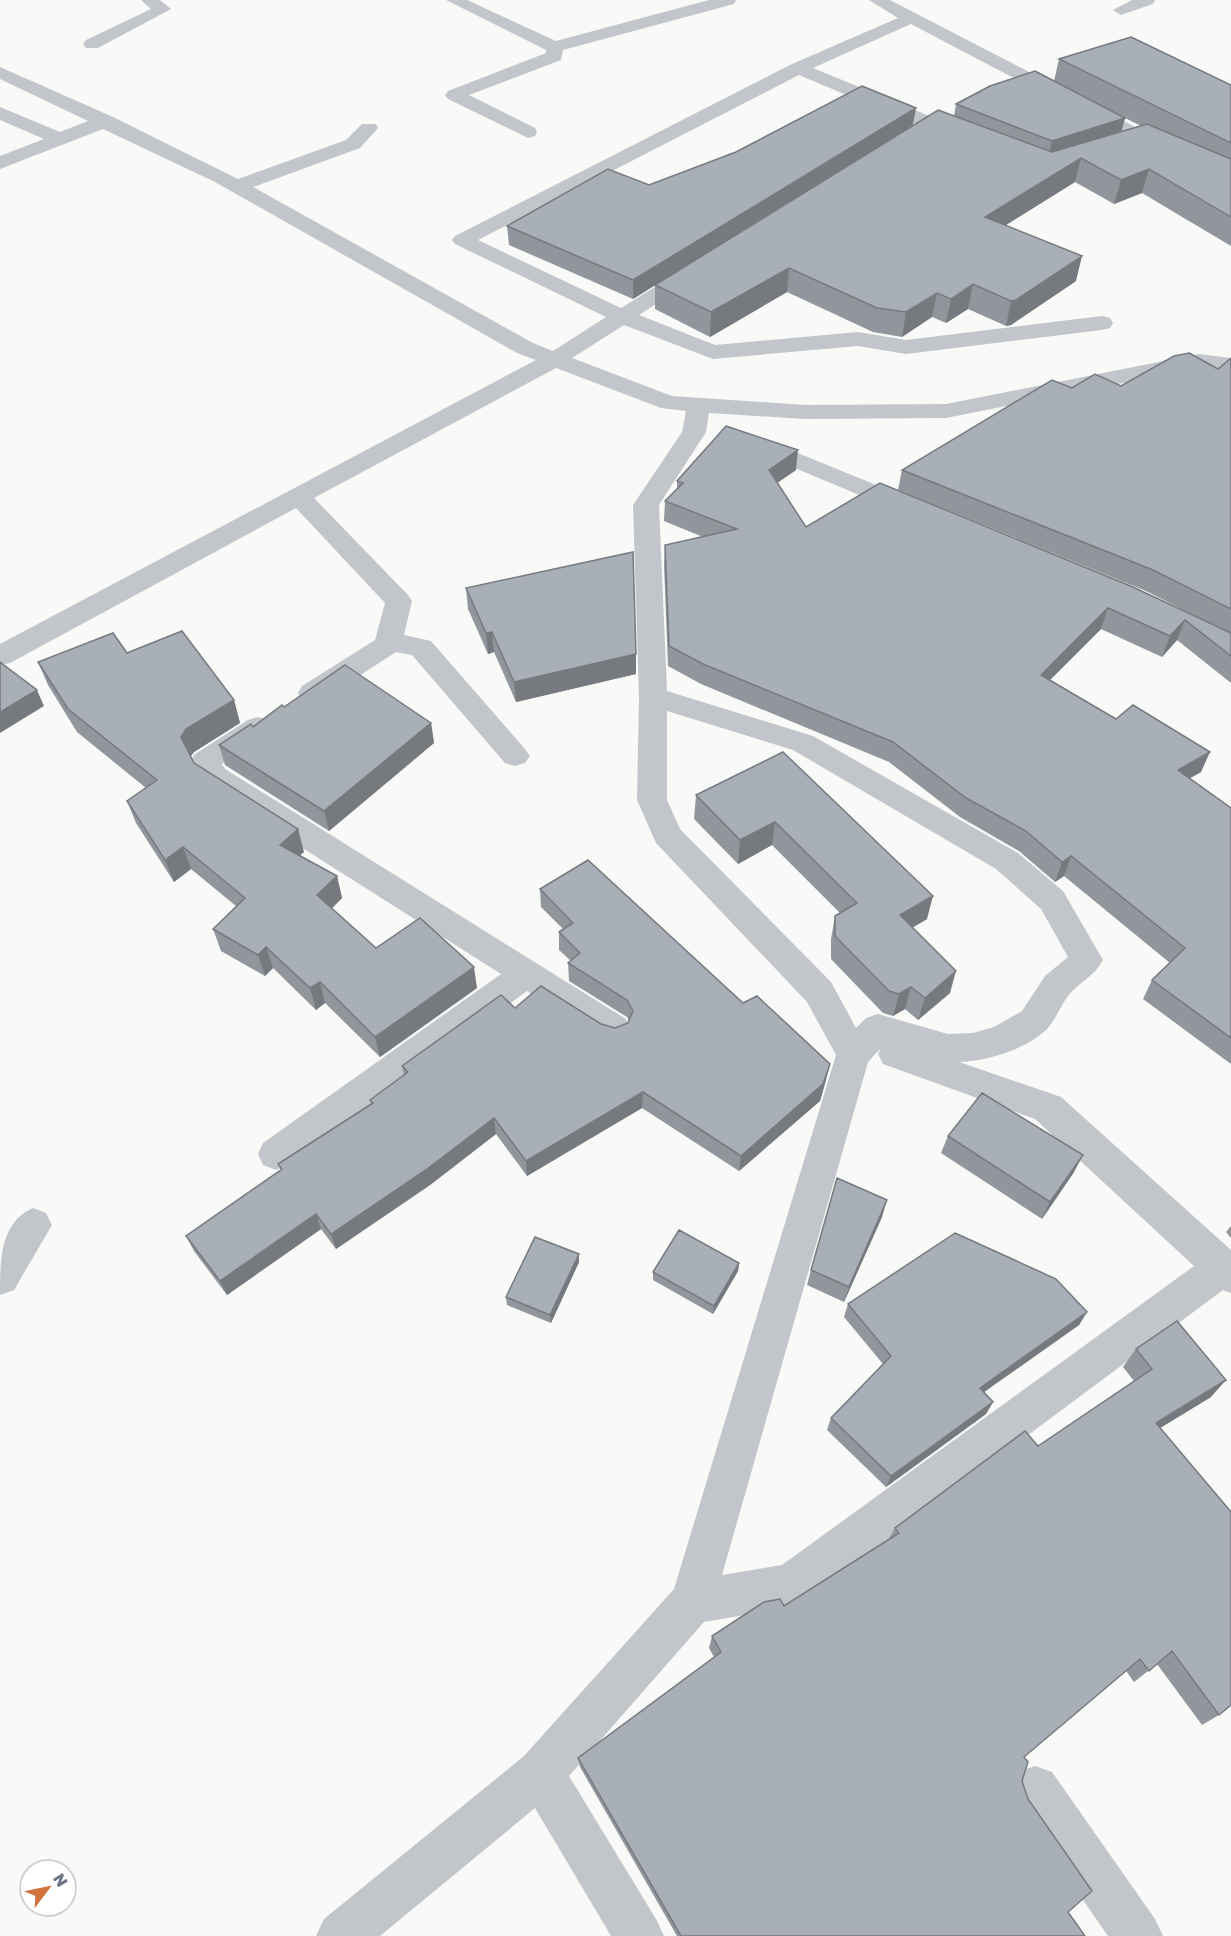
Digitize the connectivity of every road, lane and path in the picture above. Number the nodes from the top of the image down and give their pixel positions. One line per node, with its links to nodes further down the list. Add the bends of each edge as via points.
1 (149, 0): 8 (street, via 163,9)
2 (454, 0): 9 (street)
3 (728, 0): 9 (street)
4 (877, 0): 7 (street)
5 (1147, 0): 6 (street)
6 (1121, 10)
7 (911, 18): 10 (street); 12 (street)
8 (92, 44)
9 (554, 47): 21 (street, via 555,56 454,95)
10 (798, 68): 19 (street); 30 (street, via 462,240)
11 (0, 72): 14 (street)
12 (1023, 76): 13 (street); 23 (street)
13 (1003, 87)
14 (42, 92): 15 (street); 17 (street)
15 (0, 106)
16 (0, 113): 24 (street)
17 (106, 121): 24 (street); 28 (street)
18 (953, 122): 19 (street)
19 (933, 124): 22 (street)
20 (369, 128): 28 (street, via 353,144)
21 (528, 132)
22 (912, 136)
23 (1142, 138): 25 (street); 27 (street)
24 (60, 139): 26 (street)
25 (1119, 145)
26 (0, 163)
27 (1231, 180)
28 (238, 186): 32 (street, via 525,348)
29 (711, 260): 30 (street)
30 (621, 316): 31 (street, via 713,352 858,339 906,347); 32 (street)
31 (1102, 323)
32 (555, 359): 35 (street, via 669,403); 36 (street)
33 (1231, 365): 34 (street, via 1198,362 946,411)
34 (805, 412): 35 (street); 35 (street)
35 (720, 431): 37 (street); 40 (street, via 646,505)
36 (299, 497): 38 (street, via 399,601); 39 (street)
37 (928, 515)
38 (389, 642): 41 (street, via 421,647); 42 (street, via 205,760 214,777)
39 (0, 656)
40 (653, 697): 44 (street, via 652,800 667,835 819,992); 44 (street, via 803,743 1006,861 1052,900 1087,960 1057,985 1034,1021 1004,1038 973,1047 948,1048 878,1028)
41 (515, 756)
42 (526, 974): 43 (street); 45 (street)
43 (614, 1029)
44 (853, 1055): 47 (street, via 894,1054 1048,1108); 49 (street)
45 (276, 1154)
46 (33, 1225): 48 (street)
47 (1227, 1271): 49 (street, via 791,1585)
48 (0, 1277)
49 (692, 1602): 50 (street)
50 (541, 1773): 52 (street); 53 (street)
51 (1035, 1789): 54 (street)
52 (341, 1936)
53 (639, 1936)
54 (1138, 1936)

